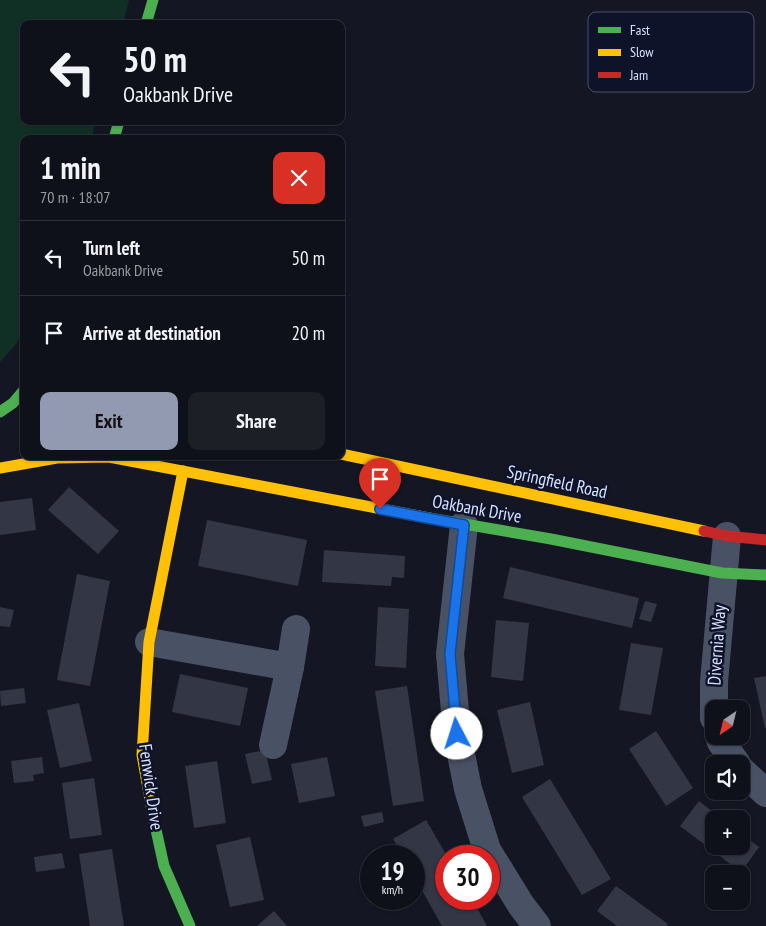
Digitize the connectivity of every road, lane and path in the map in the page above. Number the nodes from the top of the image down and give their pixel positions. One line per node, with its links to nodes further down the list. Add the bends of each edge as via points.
1 (153, 0): 2 (street)
2 (147, 20)
3 (20, 395): 4 (street)
4 (0, 412)
5 (345, 455): 11 (street, Springfield Road)
6 (46, 460): 8 (street, Oakbank Drive)
7 (125, 460): 9 (street, Oakbank Drive)
8 (0, 468)
9 (183, 471): 10 (street, Oakbank Drive); 16 (street, Fenwick Drive)
10 (464, 525): 13 (street, Oakbank Drive); 23 (street, via 450,654 459,744 468,789 487,850)
11 (726, 536): 12 (street, Springfield Road); 13 (street, Divernia Way)
12 (766, 540)
13 (722, 573): 14 (street, Oakbank Drive); 18 (street, Divernia Way)
14 (766, 575)
15 (296, 629): 17 (street)
16 (149, 642): 17 (street); 22 (street, Fenwick Drive, via 142,755 164,866)
17 (290, 667): 19 (street)
18 (714, 700)
19 (273, 745)
20 (750, 778): 21 (street)
21 (766, 793)
22 (190, 926)
23 (537, 926)

